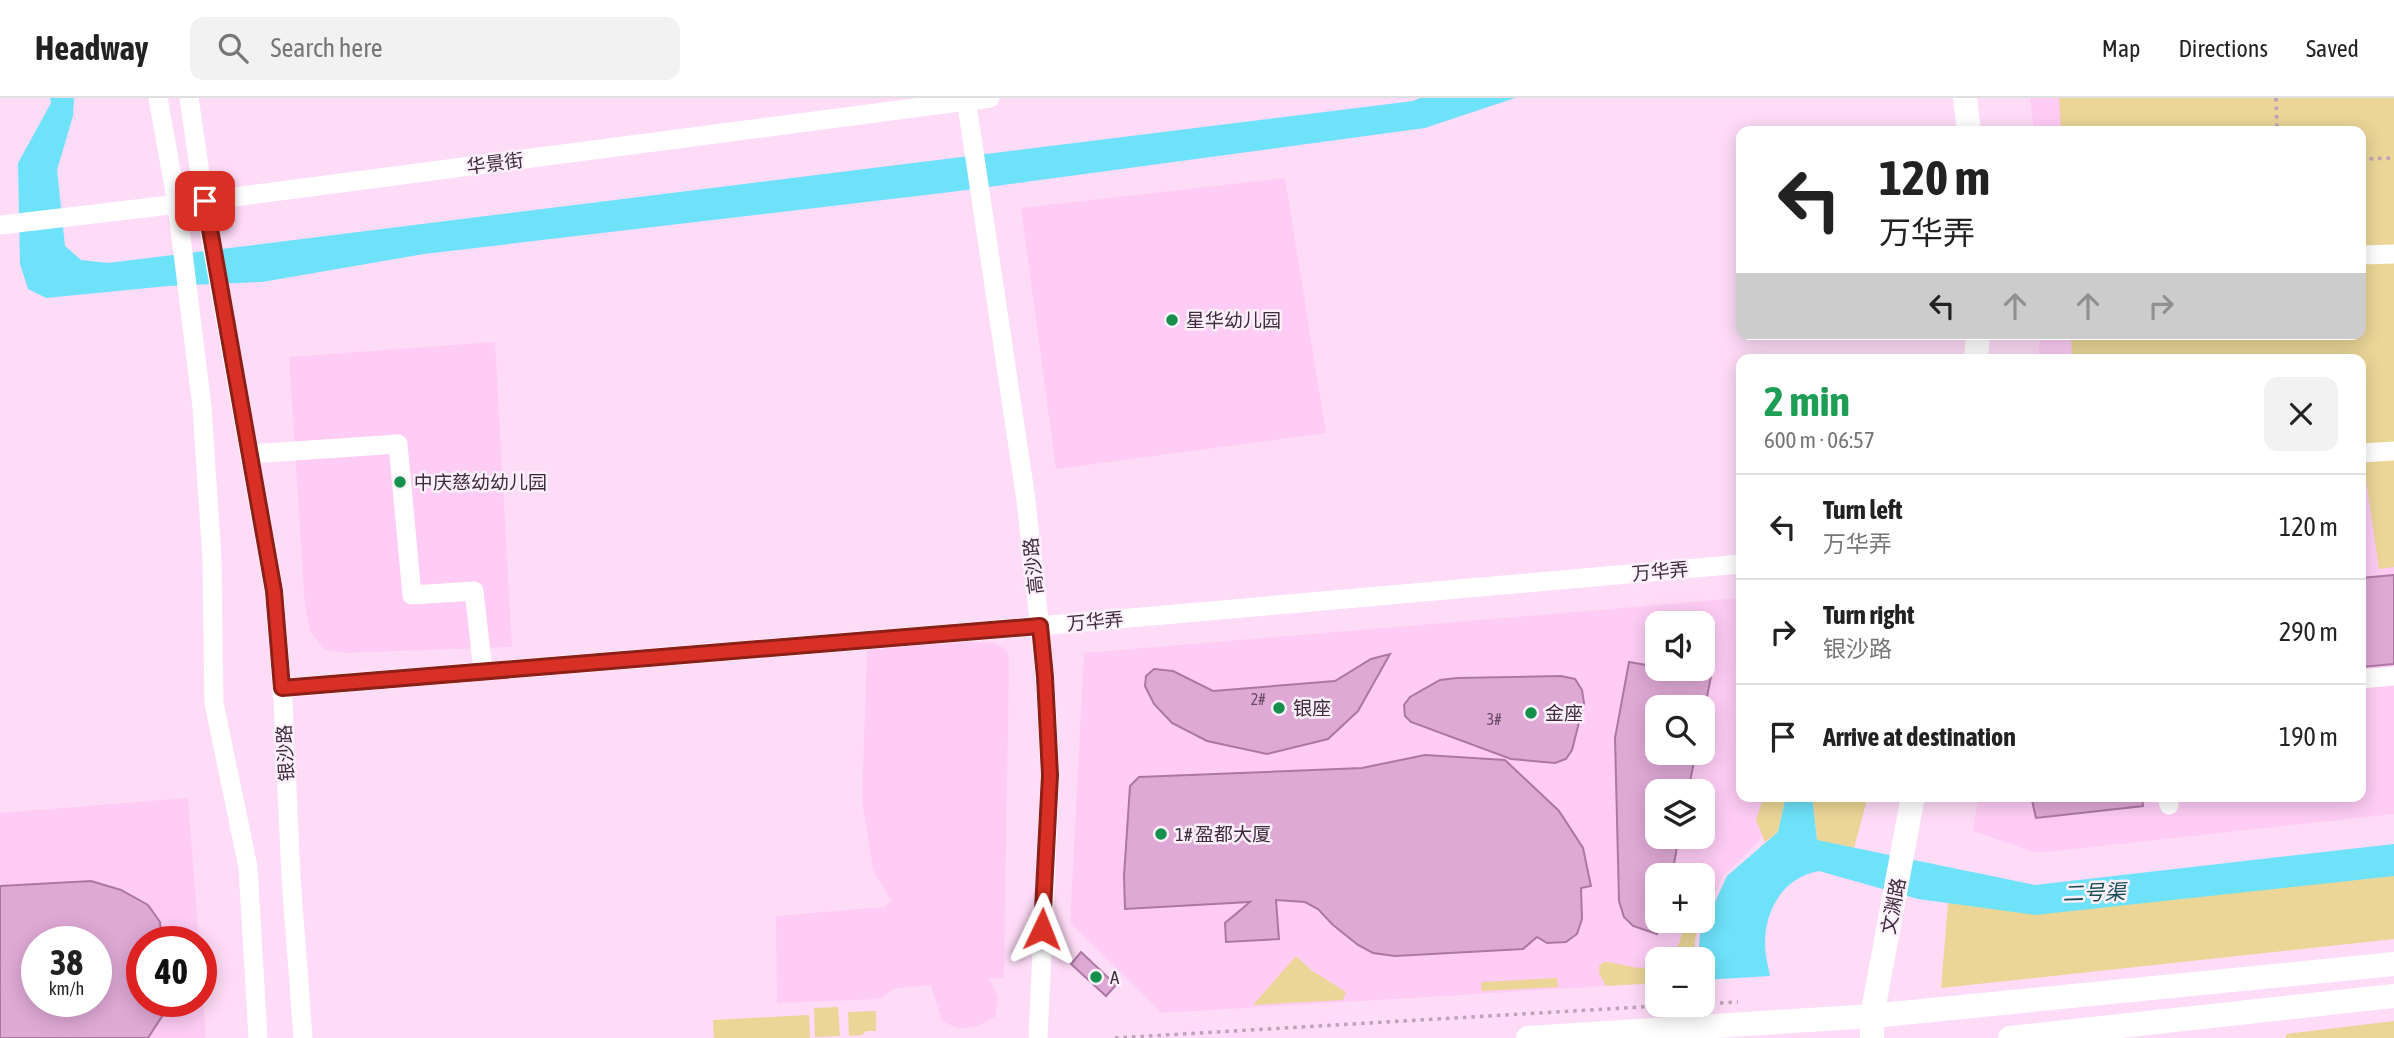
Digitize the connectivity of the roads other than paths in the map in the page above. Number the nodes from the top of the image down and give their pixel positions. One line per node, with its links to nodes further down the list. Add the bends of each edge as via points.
1 (159, 98): 8 (street)
2 (189, 98): 7 (street, 银沙路)
3 (990, 98): 5 (street, 华景街)
4 (1965, 98): 6 (main road)
5 (966, 99): 7 (street, 华景街); 16 (street, 高沙路, via 1026,500)
6 (1968, 126)
7 (205, 201): 8 (street, 华景街); 14 (street, 银沙路)
8 (177, 204): 9 (street, 华景街); 25 (street, via 208,483 214,703 247,867)
9 (0, 225)
10 (2394, 254): 11 (street)
11 (2366, 256)
12 (2394, 451): 13 (street)
13 (2366, 453)
14 (249, 454): 17 (street, via 398,444 412,595 474,592); 20 (street, 银沙路, via 274,591)
15 (1736, 564): 16 (street, 万华弄)
16 (1040, 626): 17 (street, 万华弄); 27 (street, 高沙路, via 1050,775)
17 (483, 671): 20 (street, 万华弄)
18 (2394, 676): 19 (street)
19 (2366, 679)
20 (282, 688): 26 (street, 银沙路)
21 (1912, 802): 24 (main road, 文渊路)
22 (2394, 964): 24 (main road)
23 (2394, 996): 29 (main road)
24 (1872, 1027): 28 (main road)
25 (258, 1038)
26 (303, 1038)
27 (1038, 1038)
28 (1528, 1038)
29 (2010, 1038)

